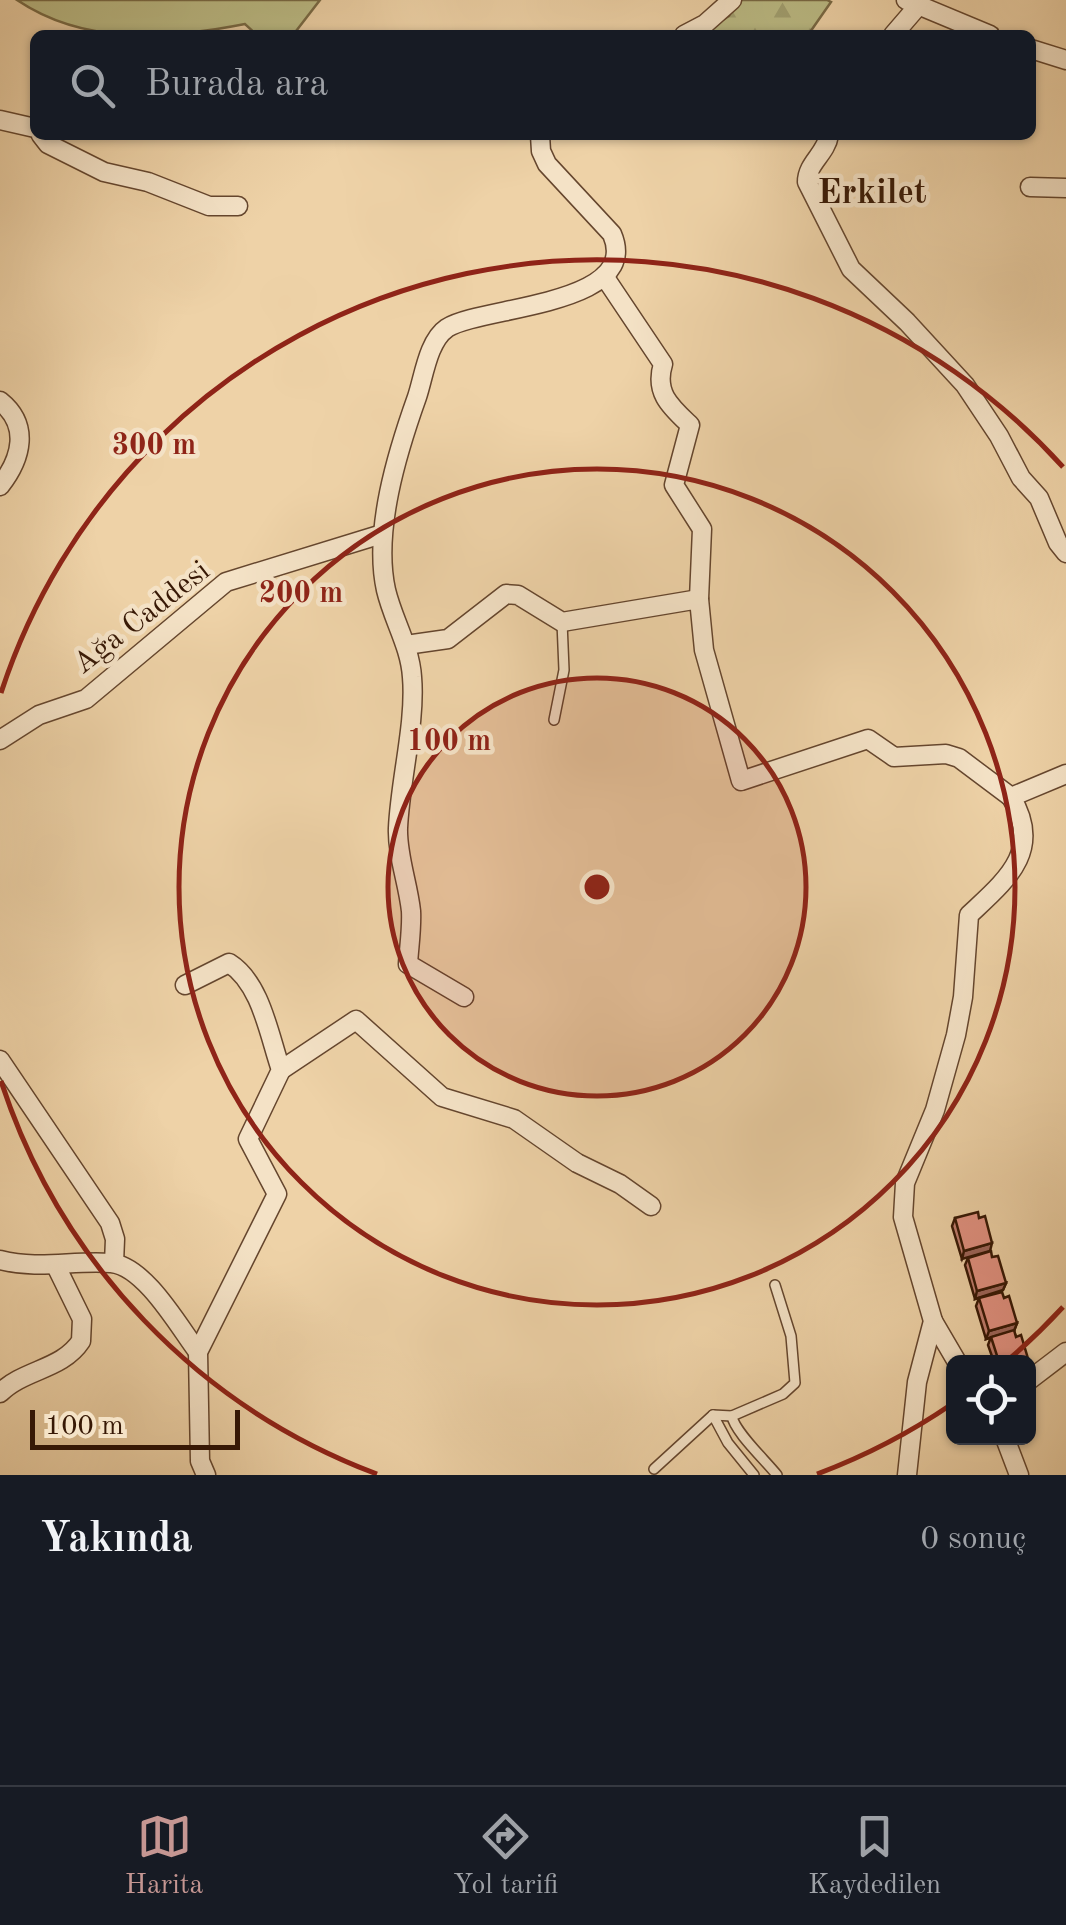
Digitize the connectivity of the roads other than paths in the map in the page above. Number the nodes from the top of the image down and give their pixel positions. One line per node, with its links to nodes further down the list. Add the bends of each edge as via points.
1 (732, 0): 3 (street)
2 (912, 3): 4 (street); 5 (street)
3 (694, 30)
4 (895, 30)
5 (978, 30)
6 (1036, 51): 7 (street)
7 (1066, 60)
8 (0, 120): 9 (street)
9 (30, 127)
10 (45, 140): 15 (street, via 104,172 209,206)
11 (540, 140): 16 (street, via 547,164 612,234 616,256)
12 (828, 140): 20 (street, via 807,182 850,270 964,385 1046,509)
13 (1030, 187): 14 (street)
14 (1066, 188)
15 (238, 206)
16 (604, 276): 19 (street, via 556,300 456,324 440,335 407,424); 21 (street, via 663,364 666,401 690,425 674,484 702,529)
17 (0, 401): 18 (street, via 15,415 20,432 17,457)
18 (0, 486)
19 (382, 534): 23 (street, via 386,588); 25 (street, Ağa Caddesi, via 226,582 86,699 39,715)
20 (1066, 553)
21 (699, 598): 22 (street); 27 (street, via 704,650 742,781 868,739 894,756 959,758)
22 (562, 622): 23 (street, via 506,594 448,639); 24 (lane, via 564,670)
23 (406, 645): 29 (street, via 413,692 398,832 411,913 408,964)
24 (554, 720)
25 (0, 740)
26 (1066, 774): 27 (street)
27 (1010, 797): 37 (street, via 1022,826 1020,856 1004,882 968,915 956,1035 905,1184 903,1218)
28 (185, 985): 31 (street, via 228,962 241,971)
29 (464, 997)
30 (0, 1060): 34 (street, via 106,1216 116,1239)
31 (282, 1070): 32 (street, via 356,1020 442,1097 514,1119); 38 (street, via 248,1139 277,1194)
32 (651, 1206)
33 (0, 1260): 35 (street)
34 (114, 1263): 35 (street); 38 (street, via 145,1281)
35 (56, 1266): 42 (street, via 82,1320 81,1342 63,1359)
36 (775, 1285): 44 (lane, via 791,1336 795,1383)
37 (933, 1322): 40 (street); 50 (street, via 916,1382)
38 (198, 1352): 47 (street, via 200,1461)
39 (1066, 1352): 41 (street)
40 (953, 1355)
41 (1036, 1375)
42 (0, 1392)
43 (713, 1415): 44 (lane); 46 (lane); 48 (lane)
44 (732, 1416): 49 (lane, via 733,1426)
45 (1008, 1445): 51 (street)
46 (654, 1469)
47 (206, 1475)
48 (754, 1475)
49 (777, 1475)
50 (907, 1475)
51 (1019, 1475)

